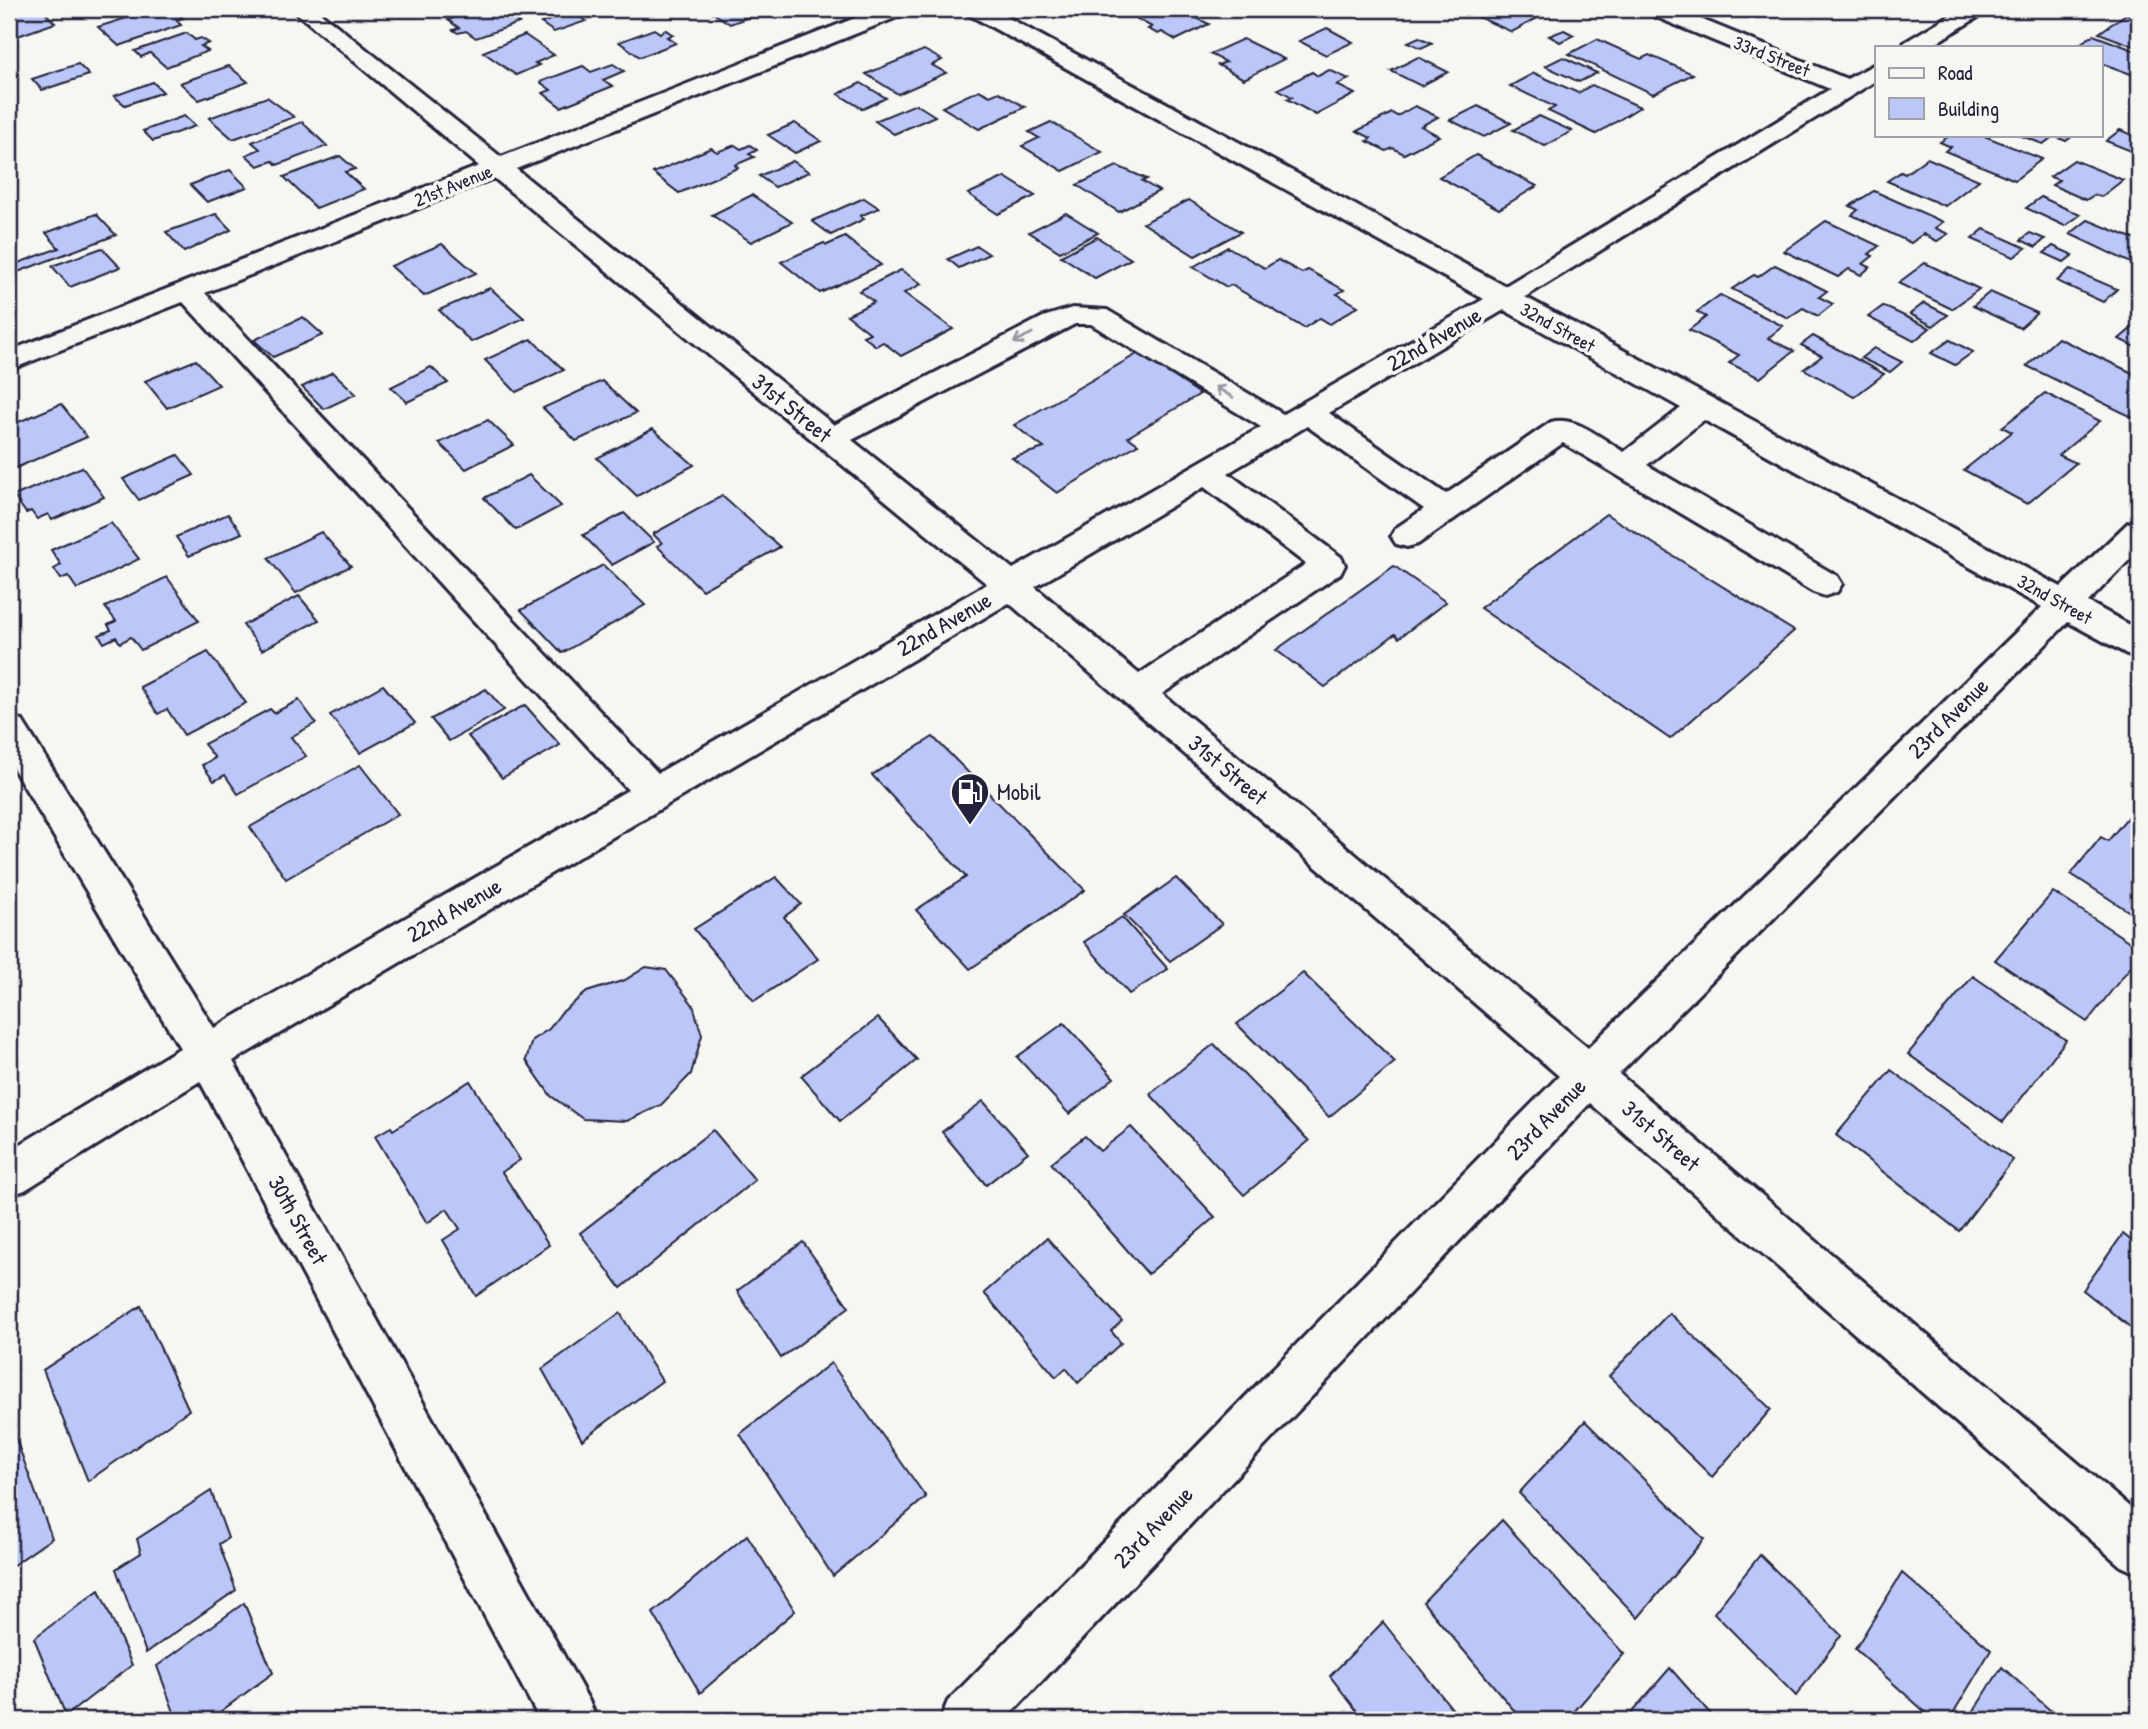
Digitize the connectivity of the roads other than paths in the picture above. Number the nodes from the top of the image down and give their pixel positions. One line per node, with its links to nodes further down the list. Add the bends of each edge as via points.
1 (303, 9): 9 (street, 31st Street)
2 (897, 9): 9 (street, 21st Avenue)
3 (976, 9): 11 (street, 32nd Street)
4 (1657, 9): 8 (street, 33rd Street)
5 (1975, 9): 6 (street)
6 (1915, 46)
7 (1875, 71): 8 (street, 22nd Avenue)
8 (1849, 88): 11 (street, 22nd Avenue)
9 (497, 167): 10 (street, 21st Avenue); 15 (street, 31st Street)
10 (187, 290): 12 (street, 21st Avenue); 27 (street)
11 (1505, 298): 13 (street, 32nd Street); 14 (street, 22nd Avenue)
12 (9, 361)
13 (1703, 406): 16 (street); 23 (street, 32nd Street)
14 (1295, 419): 15 (street, one-way to 15, via 1097,317 1072,316); 17 (street, 22nd Avenue); 18 (street)
15 (831, 439): 22 (street, 31st Street)
16 (1626, 467): 18 (street, via 1562,429); 21 (street)
17 (1205, 472): 22 (street, 22nd Avenue); 25 (street, via 1329,565)
18 (1446, 509): 20 (street)
19 (2139, 531): 23 (street, 23rd Avenue)
20 (1407, 536)
21 (1825, 584)
22 (1010, 585): 25 (street, 31st Street); 27 (street, 22nd Avenue)
23 (2064, 603): 24 (street, 32nd Street); 29 (street, 23rd Avenue)
24 (2139, 645)
25 (1137, 693): 29 (street, 31st Street)
26 (9, 730): 28 (street, 30th Street)
27 (654, 793): 28 (street, 22nd Avenue)
28 (207, 1054): 30 (street, 22nd Avenue); 32 (street, 30th Street)
29 (1588, 1074): 31 (street, 31st Street); 33 (street, 23rd Avenue)
30 (9, 1175)
31 (2139, 1548)
32 (570, 1720)
33 (967, 1720)

